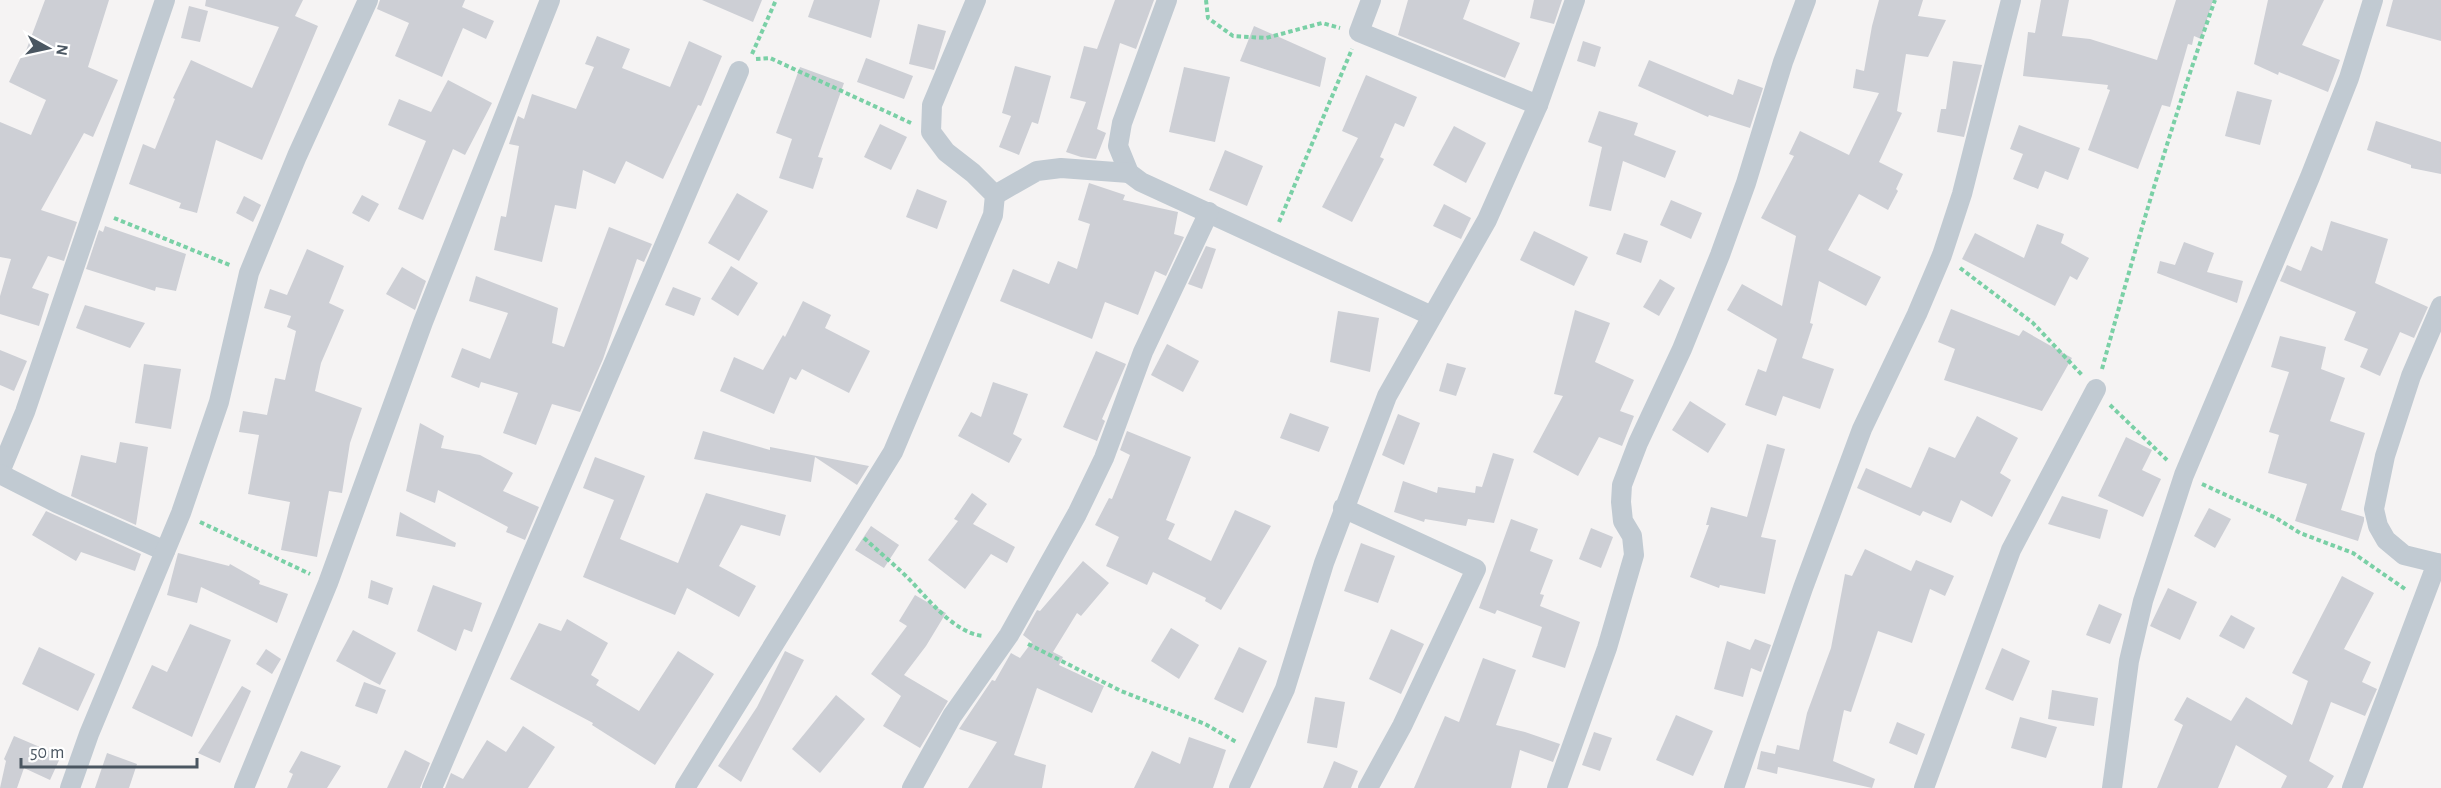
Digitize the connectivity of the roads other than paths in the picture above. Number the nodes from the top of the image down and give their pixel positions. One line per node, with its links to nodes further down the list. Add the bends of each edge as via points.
1 (165, 0): 19 (street, via 25,412)
2 (368, 0): 21 (street, via 249,273 219,402)
3 (550, 0): 24 (street, via 423,322 328,583)
4 (976, 0): 14 (street, via 932,105 931,132 946,152)
5 (1167, 0): 13 (street, via 1122,123 1118,146)
6 (1371, 0): 12 (street, via 1359,32)
7 (1575, 0): 12 (street)
8 (1806, 0): 30 (street, via 1720,255 1622,485 1623,521 1632,536 1634,555)
9 (2011, 0): 31 (street, via 1962,194 1942,255 1862,429)
10 (2373, 0): 33 (street, via 2349,78 2310,177 2184,475 2143,601 2128,662)
11 (739, 71): 25 (street)
12 (1539, 105): 17 (street, via 1487,220)
13 (1130, 173): 14 (street, via 1061,168 1037,171); 15 (street, via 1141,182)
14 (994, 195): 26 (street, via 993,215 893,452)
15 (1209, 212): 17 (street); 27 (street, via 1143,352 1104,458 1082,504 1009,635 952,716)
16 (2441, 306): 22 (street, via 2411,376 2385,456 2374,509 2386,540 2404,555)
17 (1432, 316): 20 (street, via 1387,396)
18 (2096, 389): 32 (street, via 2011,550)
19 (0, 473): 21 (street)
20 (1343, 508): 28 (street, via 1285,689); 29 (street, via 1476,569 1402,726)
21 (165, 551): 23 (street)
22 (2439, 563): 34 (street)
23 (70, 788)
24 (244, 788)
25 (432, 788)
26 (686, 788)
27 (912, 788)
28 (1239, 788)
29 (1368, 788)
30 (1557, 788)
31 (1734, 788)
32 (1924, 788)
33 (2112, 788)
34 (2352, 788)

